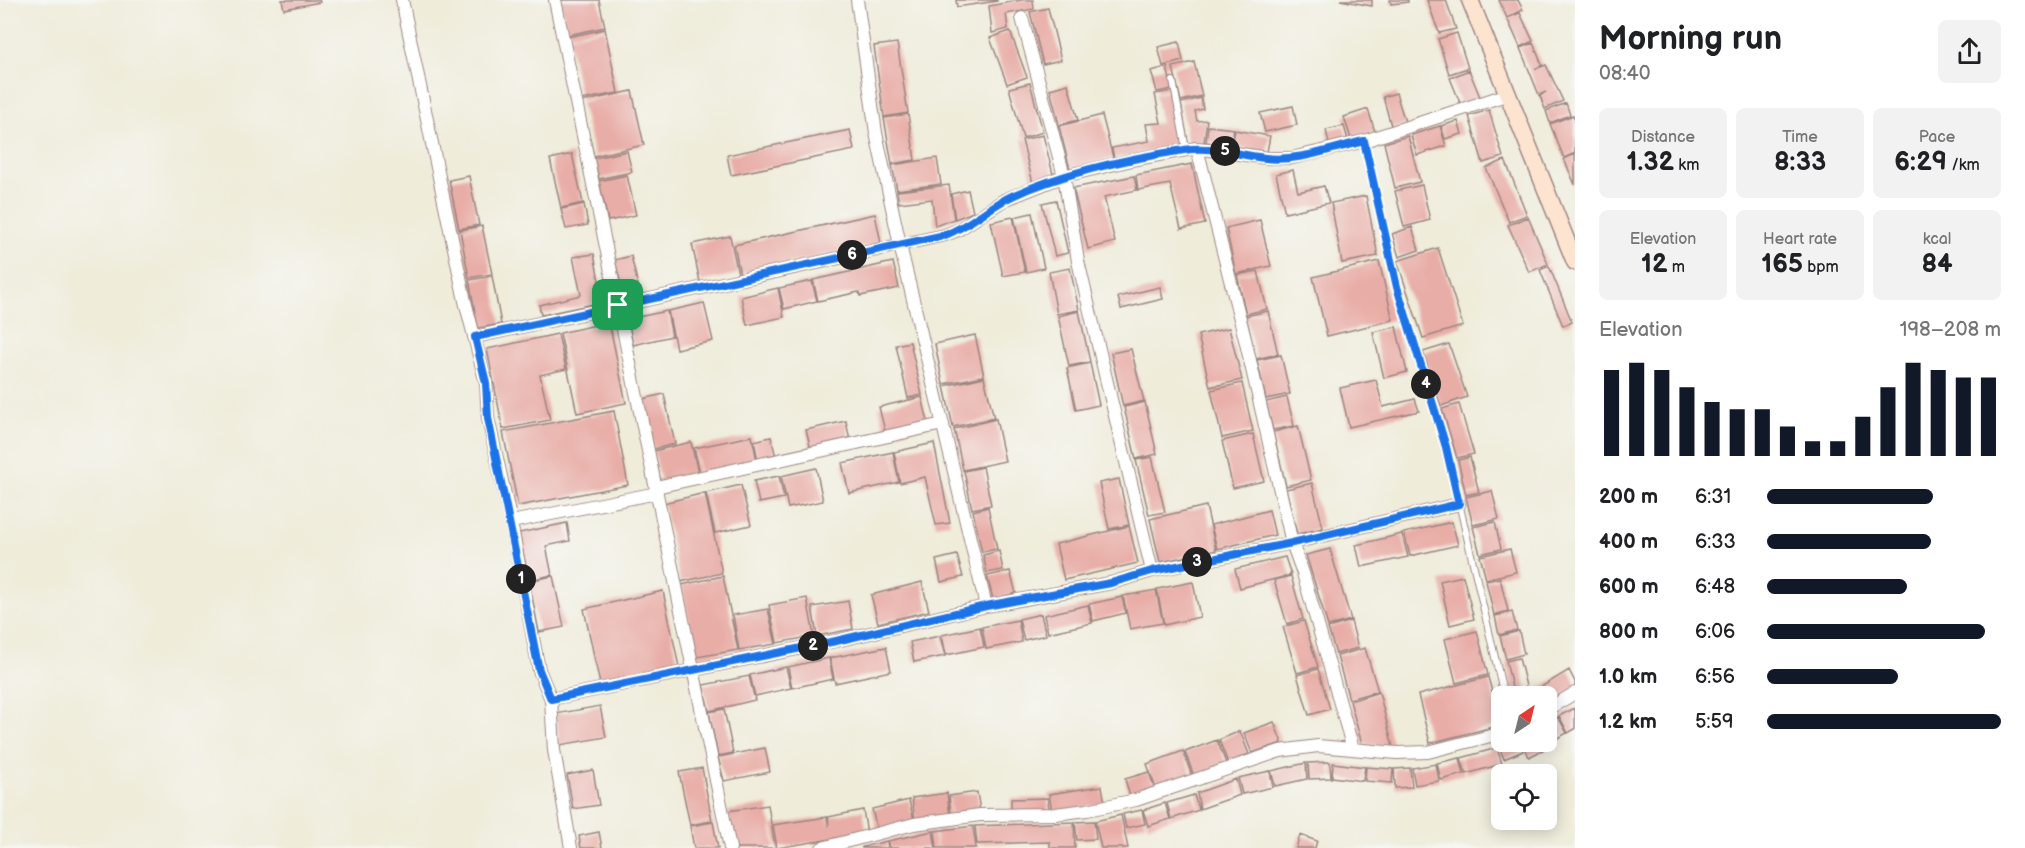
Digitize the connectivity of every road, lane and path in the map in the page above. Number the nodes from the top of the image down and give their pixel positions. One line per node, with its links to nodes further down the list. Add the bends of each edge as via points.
1 (402, 0): 14 (street)
2 (555, 0): 13 (street)
3 (857, 0): 11 (street, via 876,132)
4 (1470, 0): 7 (main road)
5 (1022, 18): 10 (street)
6 (1173, 81): 9 (lane)
7 (1509, 94): 8 (street); 12 (main road)
8 (1364, 141): 9 (street, via 1292,158); 17 (lane, via 1397,287 1446,447)
9 (1191, 149): 10 (street); 19 (street, via 1246,344)
10 (1064, 176): 11 (street, via 1004,200 958,230); 20 (street, via 1081,273)
11 (900, 244): 13 (street); 15 (street)
12 (1575, 262)
13 (618, 305): 14 (street); 16 (street)
14 (475, 337): 18 (street)
15 (943, 424): 16 (street); 21 (street)
16 (657, 490): 18 (street); 22 (street)
17 (1459, 504): 19 (street); 23 (lane)
18 (511, 522): 25 (street, via 539,670)
19 (1292, 543): 20 (street); 28 (street)
20 (1152, 571): 21 (street, via 1111,583)
21 (986, 606): 22 (street)
22 (692, 670): 25 (street); 30 (street)
23 (1502, 686)
24 (1575, 693): 26 (street)
25 (551, 699): 29 (street, via 554,750)
26 (1557, 704)
27 (1491, 736): 28 (street, via 1428,752)
28 (1353, 749): 31 (street, via 1318,746 1280,751 1136,800 1055,814 980,815 914,824)
29 (571, 848)
30 (730, 848)
31 (822, 848)

